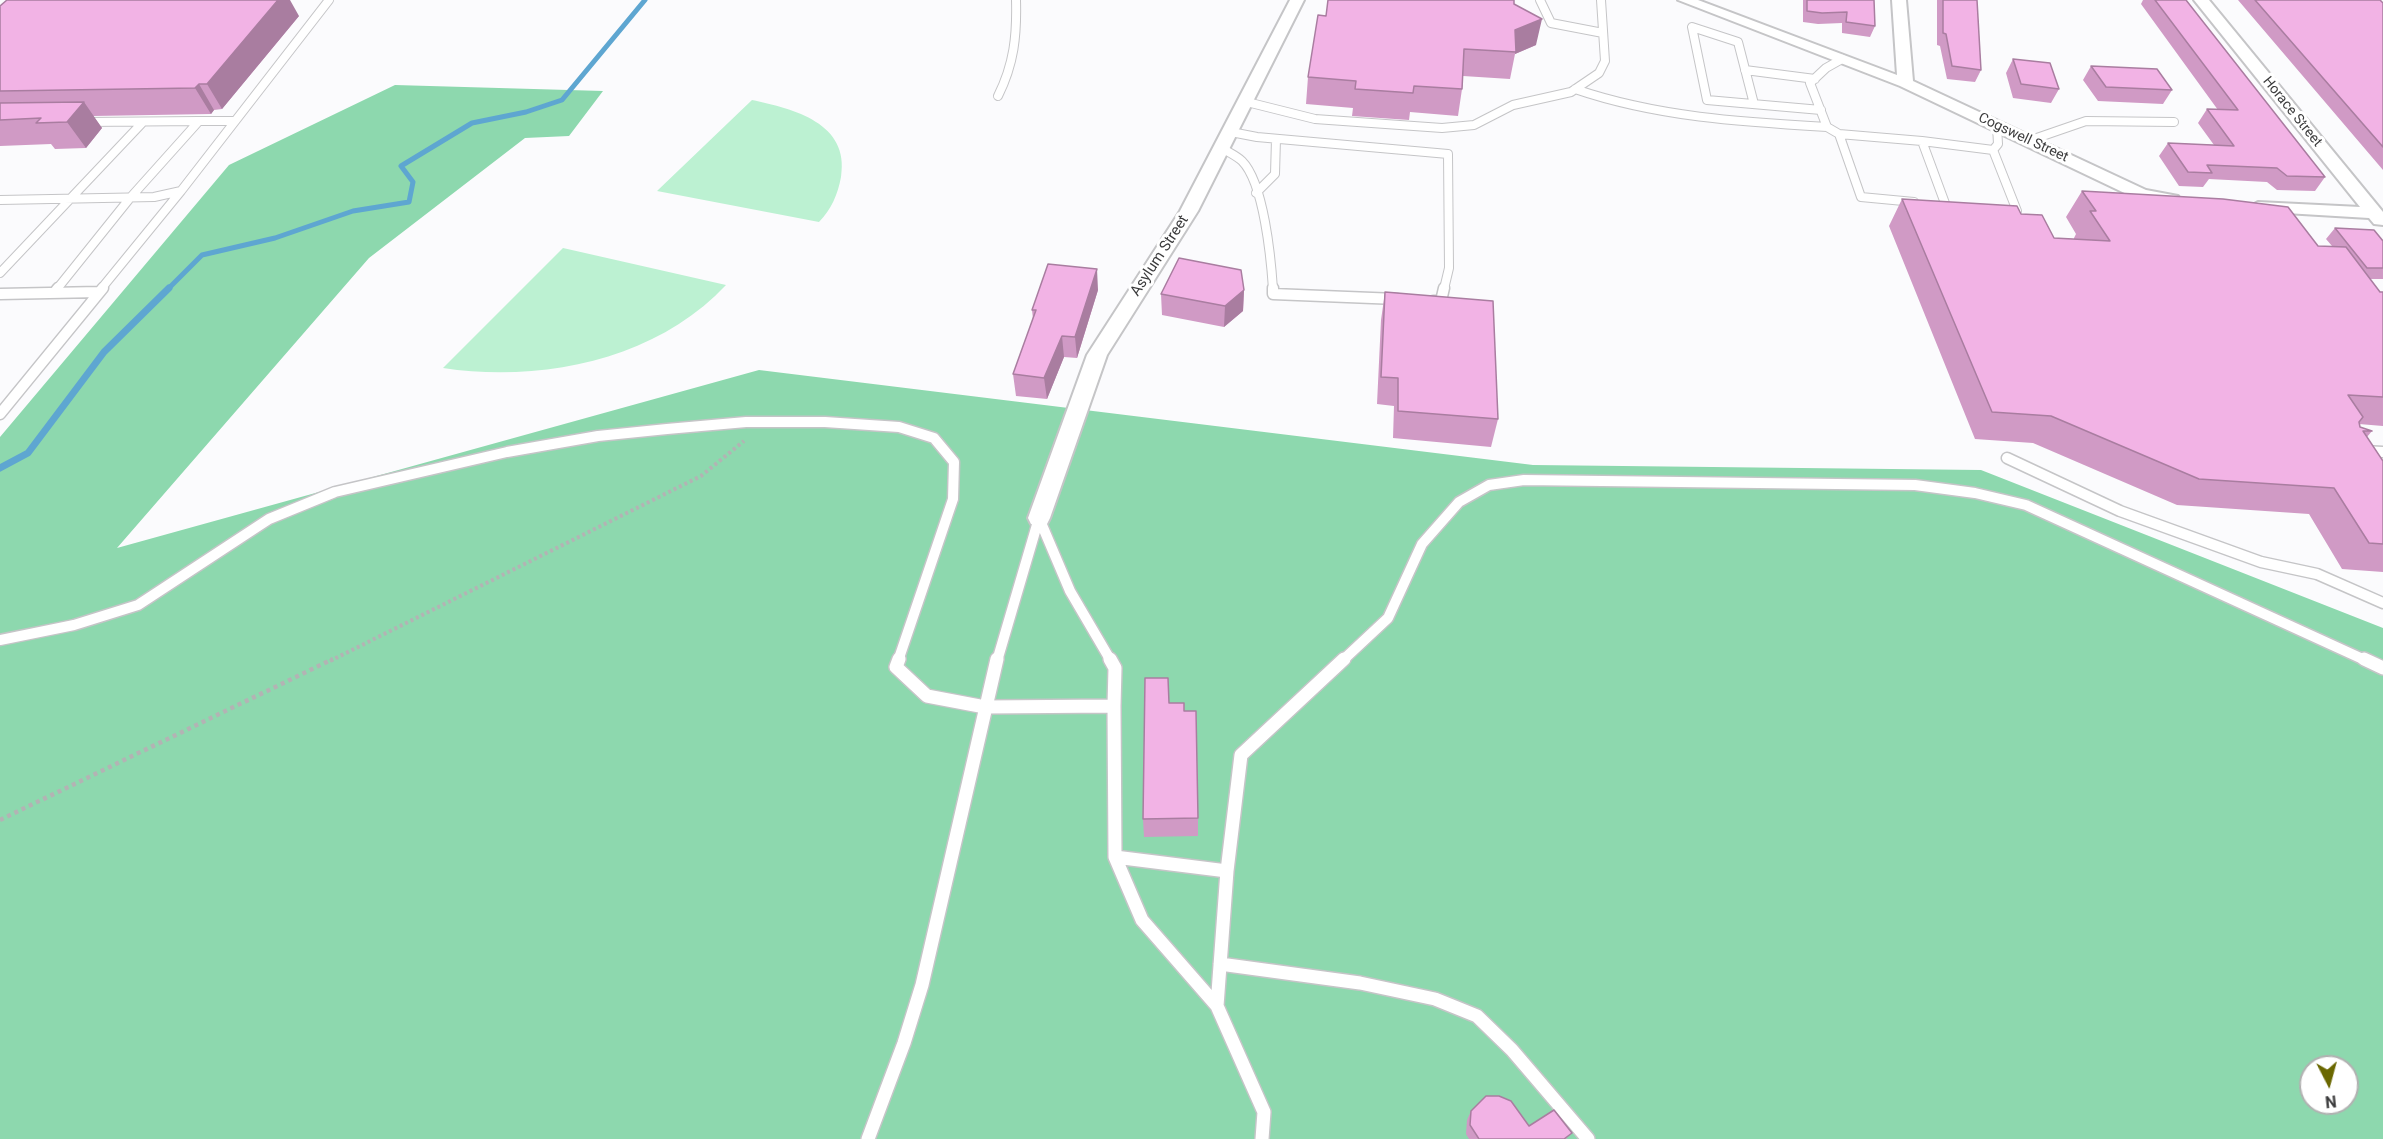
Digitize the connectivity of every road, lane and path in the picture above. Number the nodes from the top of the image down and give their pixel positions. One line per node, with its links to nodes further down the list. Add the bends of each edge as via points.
1 (1016, 0): 15 (lane, via 1018,47)
2 (1297, 0): 16 (street, Asylum Street)
3 (1540, 0): 9 (lane, via 1551,23)
4 (1600, 0): 9 (lane)
5 (1685, 0): 10 (street, Cogswell Street)
6 (1899, 0): 13 (street)
7 (2201, 0): 44 (street, Horace Street)
8 (324, 1): 20 (lane)
9 (1603, 33): 14 (lane, via 1605,62 1599,73)
10 (1842, 60): 12 (lane); 13 (street, Cogswell Street)
11 (1745, 70): 12 (lane); 17 (lane); 17 (lane, via 1738,42 1692,27 1707,100)
12 (1815, 79): 18 (lane, via 1810,83)
13 (1905, 83): 24 (street, Cogswell Street)
14 (1575, 89): 16 (lane, via 1513,105 1462,127 1315,119); 25 (lane, via 1611,103 1691,118)
15 (998, 96)
16 (1247, 102): 28 (street, Asylum Street)
17 (1755, 104): 18 (lane)
18 (1821, 110): 25 (lane)
19 (199, 121): 20 (lane); 21 (lane); 35 (lane)
20 (235, 121): 32 (lane)
21 (143, 122): 23 (lane); 34 (lane)
22 (2174, 122): 30 (lane, via 2086,121)
23 (72, 123)
24 (1997, 126): 30 (street, Cogswell Street); 31 (lane, via 1998,144)
25 (1827, 128): 26 (lane)
26 (1839, 134): 29 (lane); 37 (lane, via 1861,197)
27 (1276, 139): 28 (lane); 33 (lane, via 1275,174); 50 (lane, via 1448,154 1449,268 1441,301)
28 (1227, 140): 33 (lane, via 1248,169); 56 (street, Asylum Street, via 1189,211 1096,355)
29 (1922, 141): 31 (lane); 40 (lane)
30 (2028, 141): 38 (street, Cogswell Street, via 2141,194)
31 (1993, 150): 43 (lane, via 2017,211)
32 (181, 191): 35 (lane); 46 (lane)
33 (1256, 193): 49 (lane, via 1269,234 1273,294)
34 (72, 198): 35 (lane); 36 (lane); 45 (lane)
35 (130, 198): 47 (lane)
36 (1, 200)
37 (1925, 203)
38 (2184, 203)
39 (1935, 204): 40 (lane)
40 (1946, 206): 41 (lane)
41 (1958, 206)
42 (2244, 206): 44 (street)
43 (2006, 210)
44 (2378, 219)
45 (0, 273)
46 (99, 292): 47 (lane); 51 (lane)
47 (54, 293): 48 (lane)
48 (0, 294)
49 (1408, 300)
50 (1419, 300)
51 (0, 414)
52 (766, 422): 58 (lane, via 598,436 421,470 335,492 269,519 138,605 74,625); 61 (lane, via 899,427 934,438 954,462 953,499 896,667 927,696); 62 (path, via 701,476 442,607)
53 (2352, 451): 54 (lane)
54 (2383, 452)
55 (2007, 458): 57 (lane, via 2120,511 2261,562 2317,574)
56 (1039, 518): 60 (lane, via 1070,591 1115,669); 61 (lane, via 1015,587)
57 (2383, 603)
58 (0, 640)
59 (2383, 668): 64 (lane, via 2026,505 1975,493 1915,485 1524,480 1489,485 1458,502 1422,544 1388,618 1242,755)
60 (1114, 706): 61 (lane); 63 (lane)
61 (985, 707): 67 (lane, via 922,987)
62 (0, 820)
63 (1115, 856): 64 (lane); 66 (lane, via 1142,920)
64 (1227, 872): 65 (lane)
65 (1220, 964): 66 (lane); 69 (lane, via 1360,982 1435,999 1477,1017 1512,1050)
66 (1217, 1006): 68 (lane, via 1264,1112)
67 (868, 1139)
68 (1262, 1139)
69 (1588, 1139)

